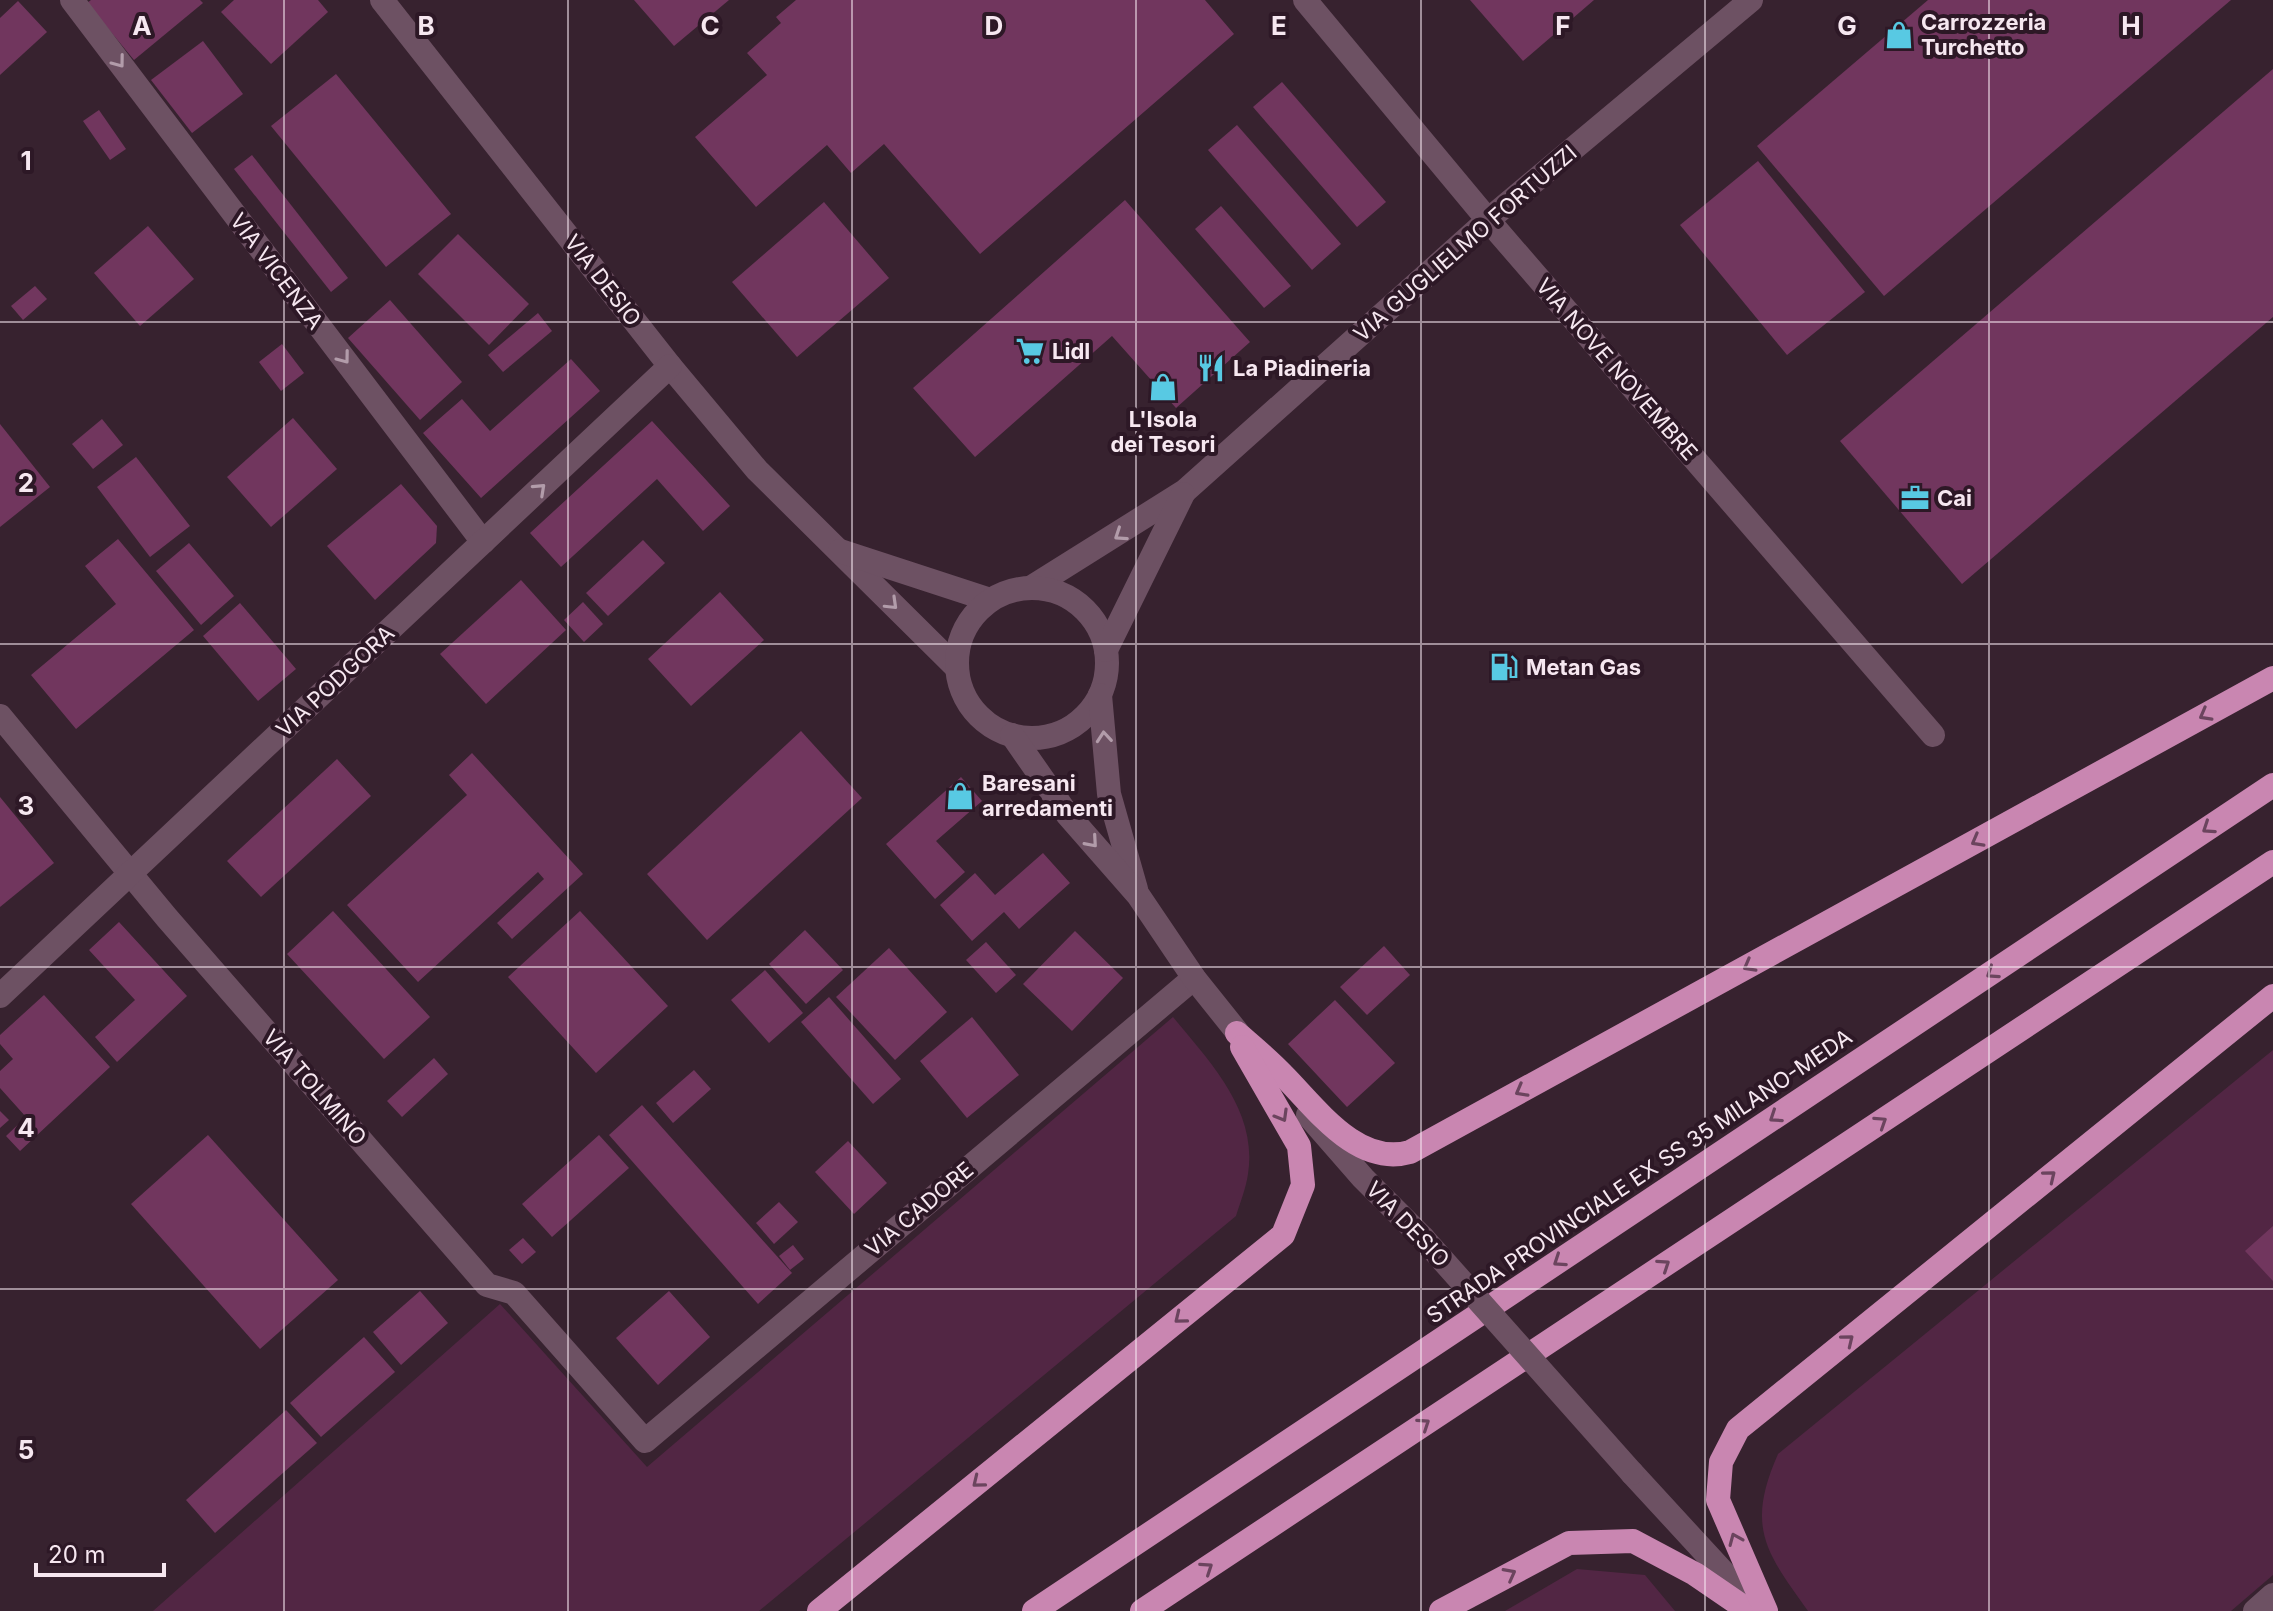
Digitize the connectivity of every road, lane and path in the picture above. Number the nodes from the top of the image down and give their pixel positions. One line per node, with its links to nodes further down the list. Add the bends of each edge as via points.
1 (72, 0): 8 (street, VIA VICENZA, one-way to 8)
2 (382, 0): 6 (street, VIA DESIO)
3 (1305, 0): 5 (street, VIA NOVE NOVEMBRE)
4 (1751, 0): 5 (street, VIA GUGLIELMO FORTUZZI)
5 (1488, 220): 7 (street, VIA GUGLIELMO FORTUZZI); 18 (street, VIA NOVE NOVEMBRE)
6 (670, 366): 8 (street, VIA PODGORA, one-way to 6); 9 (street, VIA DESIO, via 757,470)
7 (1185, 491): 10 (street, VIA GUGLIELMO FORTUZZI, one-way to 10); 12 (street, VIA GUGLIELMO FORTUZZI)
8 (483, 542): 21 (street, VIA PODGORA)
9 (836, 550): 11 (street, VIA DESIO); 13 (street, VIA DESIO, one-way to 13)
10 (1032, 587): 11 (street); 12 (street, via 1058,592 1080,605 1097,625)
11 (990, 600): 13 (street, via 971,618 960,642)
12 (1106, 650): 15 (street)
13 (957, 668): 17 (street, via 974,710 991,726)
14 (2273, 678): 26 (highway, one-way to 26, via 1410,1152 1376,1153 1347,1137)
15 (1100, 695): 17 (street, via 1064,732 1038,738); 22 (street, VIA DESIO, one-way to 15, via 1109,794)
16 (0, 716): 21 (street, VIA TOLMINO)
17 (1012, 735): 22 (street, VIA DESIO, one-way to 22, via 1067,814)
18 (1933, 735)
19 (2273, 785): 30 (highway, STRADA PROVINCIALE EX SS 35 MILANO-MEDA, one-way to 30)
20 (2273, 862): 31 (highway, one-way to 20)
21 (132, 875): 24 (street, VIA PODGORA); 27 (street, VIA TOLMINO, via 487,1285 514,1293)
22 (1138, 895): 23 (street, VIA DESIO)
23 (1194, 978): 26 (street, VIA DESIO); 27 (street, VIA CADORE)
24 (0, 996)
25 (2273, 996): 35 (highway, one-way to 25, via 1718,1500 1721,1462 1738,1429)
26 (1233, 1028): 29 (highway, one-way to 29, via 1299,1146 1303,1185 1283,1235); 34 (street, VIA DESIO, bridge)
27 (645, 1441)
28 (2273, 1595): 36 (street)
29 (819, 1611)
30 (1034, 1611)
31 (1142, 1611)
32 (1441, 1611): 33 (highway, one-way to 33, via 1569,1543 1633,1541)
33 (1749, 1611)
34 (1759, 1611)
35 (1766, 1611)
36 (2255, 1611)

